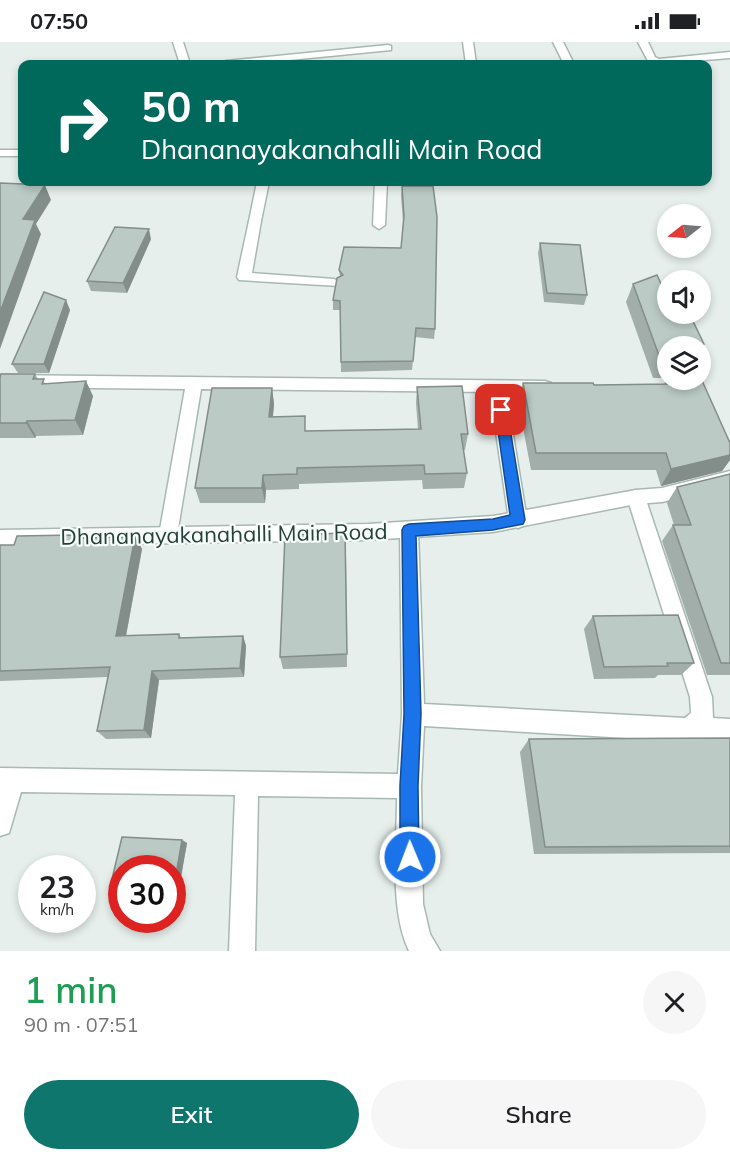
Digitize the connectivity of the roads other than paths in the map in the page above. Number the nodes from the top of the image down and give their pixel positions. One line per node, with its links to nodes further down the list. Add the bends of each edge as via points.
1 (178, 42): 7 (street)
2 (468, 42): 9 (street)
3 (558, 42): 10 (street)
4 (643, 42): 11 (street)
5 (388, 49): 8 (street)
6 (730, 54): 12 (street)
7 (184, 60)
8 (269, 60)
9 (470, 60)
10 (567, 60)
11 (653, 60)
12 (676, 60)
13 (0, 153): 14 (street)
14 (18, 153)
15 (262, 186): 18 (street, via 244,277)
16 (381, 186): 17 (street)
17 (379, 225)
18 (334, 283)
19 (0, 381): 20 (street)
20 (194, 384): 22 (street); 27 (street)
21 (557, 387): 22 (street)
22 (497, 388): 25 (street)
23 (730, 478): 24 (street, Dhananayakanahalli Main Road, via 662,495)
24 (636, 497): 25 (street, Dhananayakanahalli Main Road); 30 (street, via 701,697 702,717)
25 (518, 520): 26 (street, Dhananayakanahalli Main Road)
26 (409, 530): 27 (street, Dhananayakanahalli Main Road); 29 (street)
27 (168, 535): 28 (street, Dhananayakanahalli Main Road)
28 (0, 538)
29 (413, 714): 30 (street); 34 (street)
30 (688, 729): 31 (street)
31 (730, 730)
32 (6, 780): 33 (street); 35 (street)
33 (247, 783): 34 (street); 36 (street)
34 (409, 786): 37 (street, via 410,904 418,941)
35 (0, 824)
36 (242, 951)
37 (428, 951)

